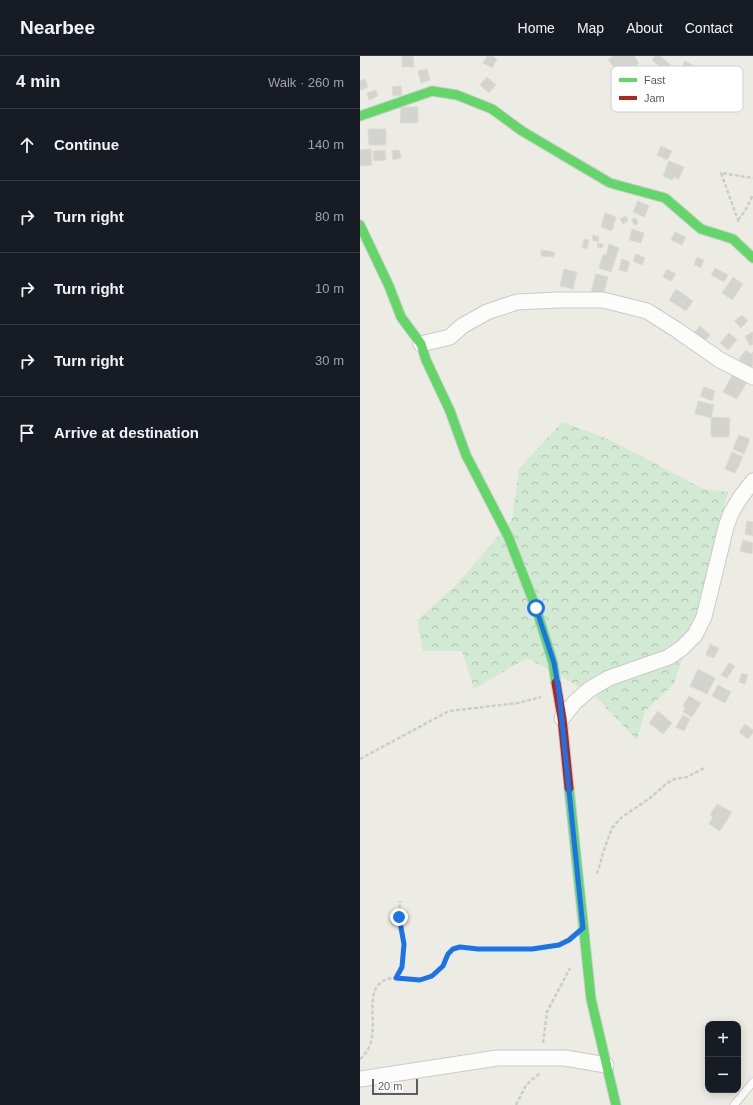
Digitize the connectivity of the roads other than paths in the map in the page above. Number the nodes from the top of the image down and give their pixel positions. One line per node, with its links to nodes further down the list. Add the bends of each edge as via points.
1 (360, 116): 5 (street, via 432,91 457,95 492,109 522,131 610,183 665,198 702,229 733,239)
2 (360, 225): 4 (street)
3 (360, 249): 4 (street)
4 (375, 258): 6 (street, via 401,317)
5 (753, 258)
6 (421, 344): 7 (street, via 450,337 462,326 487,312 517,302 603,300 647,311 720,360); 9 (street, via 450,410 466,455 508,536 536,608 554,663)
7 (753, 377)
8 (753, 481): 9 (street, via 731,513 704,617 695,634 669,657 609,678 590,689)
9 (562, 718): 10 (street, via 591,999)
10 (606, 1065): 11 (street, via 565,1058 497,1058); 13 (street)
11 (360, 1079)
12 (753, 1082): 14 (lane)
13 (616, 1105)
14 (734, 1105)

